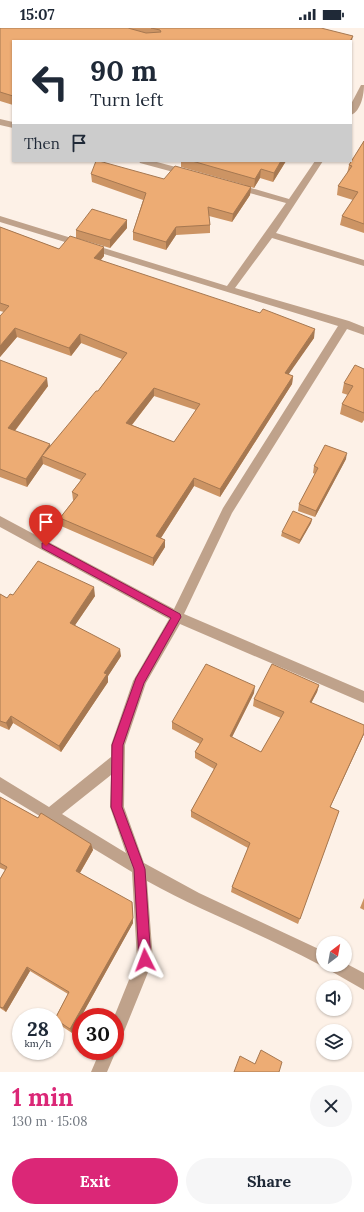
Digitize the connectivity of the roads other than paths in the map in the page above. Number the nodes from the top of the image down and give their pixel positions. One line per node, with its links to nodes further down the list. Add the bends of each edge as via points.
1 (352, 88): 2 (street)
2 (363, 89): 3 (street)
3 (352, 110)
4 (0, 122): 5 (street)
5 (12, 125)
6 (146, 162): 8 (street)
7 (318, 162): 10 (street)
8 (194, 175)
9 (224, 183): 10 (street)
10 (291, 202): 12 (street)
11 (0, 219): 14 (street)
12 (270, 234): 13 (street); 14 (street)
13 (364, 263)
14 (229, 290): 15 (street)
15 (345, 324): 16 (street); 18 (street, via 227,510)
16 (364, 331)
17 (0, 521): 18 (street)
18 (176, 617): 19 (street); 20 (street, via 140,681 118,745)
19 (364, 697)
20 (117, 761): 22 (street); 23 (street, via 117,807)
21 (0, 784): 22 (street)
22 (50, 815): 23 (street)
23 (140, 869): 24 (street, via 194,898); 27 (street, via 145,960)
24 (316, 955)
25 (346, 972): 26 (street)
26 (364, 982)
27 (124, 1011)
28 (104, 1060): 29 (street)
29 (99, 1072)

